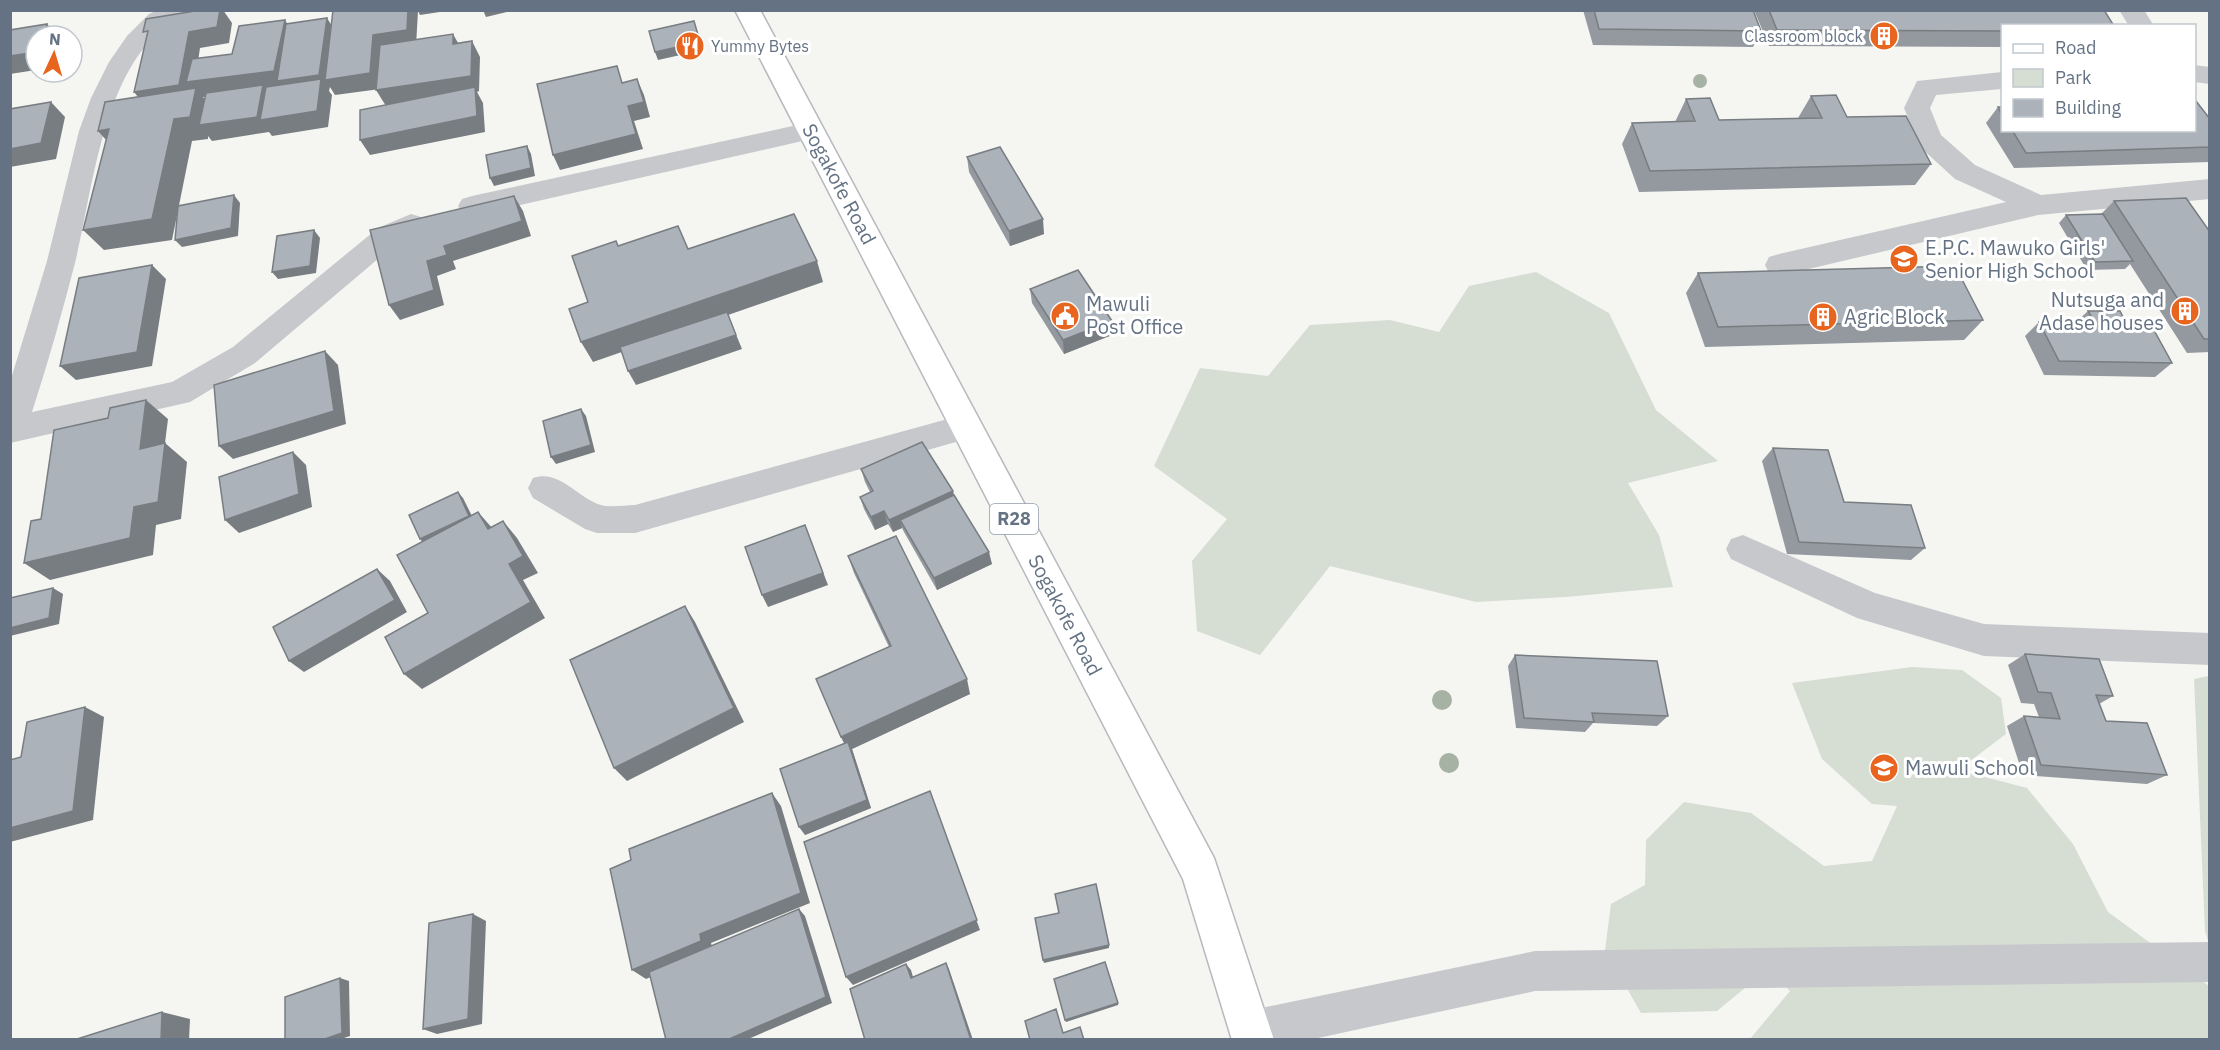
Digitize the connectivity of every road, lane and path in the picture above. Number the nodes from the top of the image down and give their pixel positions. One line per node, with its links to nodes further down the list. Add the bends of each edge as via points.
1 (197, 10): 11 (street, via 159,19 134,45 110,82 87,148 46,320)
2 (747, 10): 6 (main road, Sogakofe Road / R28)
3 (2131, 10): 4 (street)
4 (2141, 24)
5 (2001, 81): 8 (street, via 1926,87 1917,108 1929,140 1965,172)
6 (811, 131): 10 (main road, Sogakofe Road / R28); 11 (street, via 440,214 388,235 244,355 180,393)
7 (2210, 189): 8 (street)
8 (2038, 206): 9 (street)
9 (1779, 265)
10 (966, 427): 12 (street, via 635,519 597,519); 16 (main road, Sogakofe Road / R28, via 1200,872)
11 (11, 430)
12 (544, 488)
13 (1743, 549): 14 (street, via 1869,607 1984,640)
14 (2210, 649)
15 (2210, 962): 16 (street, via 1535,971)
16 (1252, 1035)

